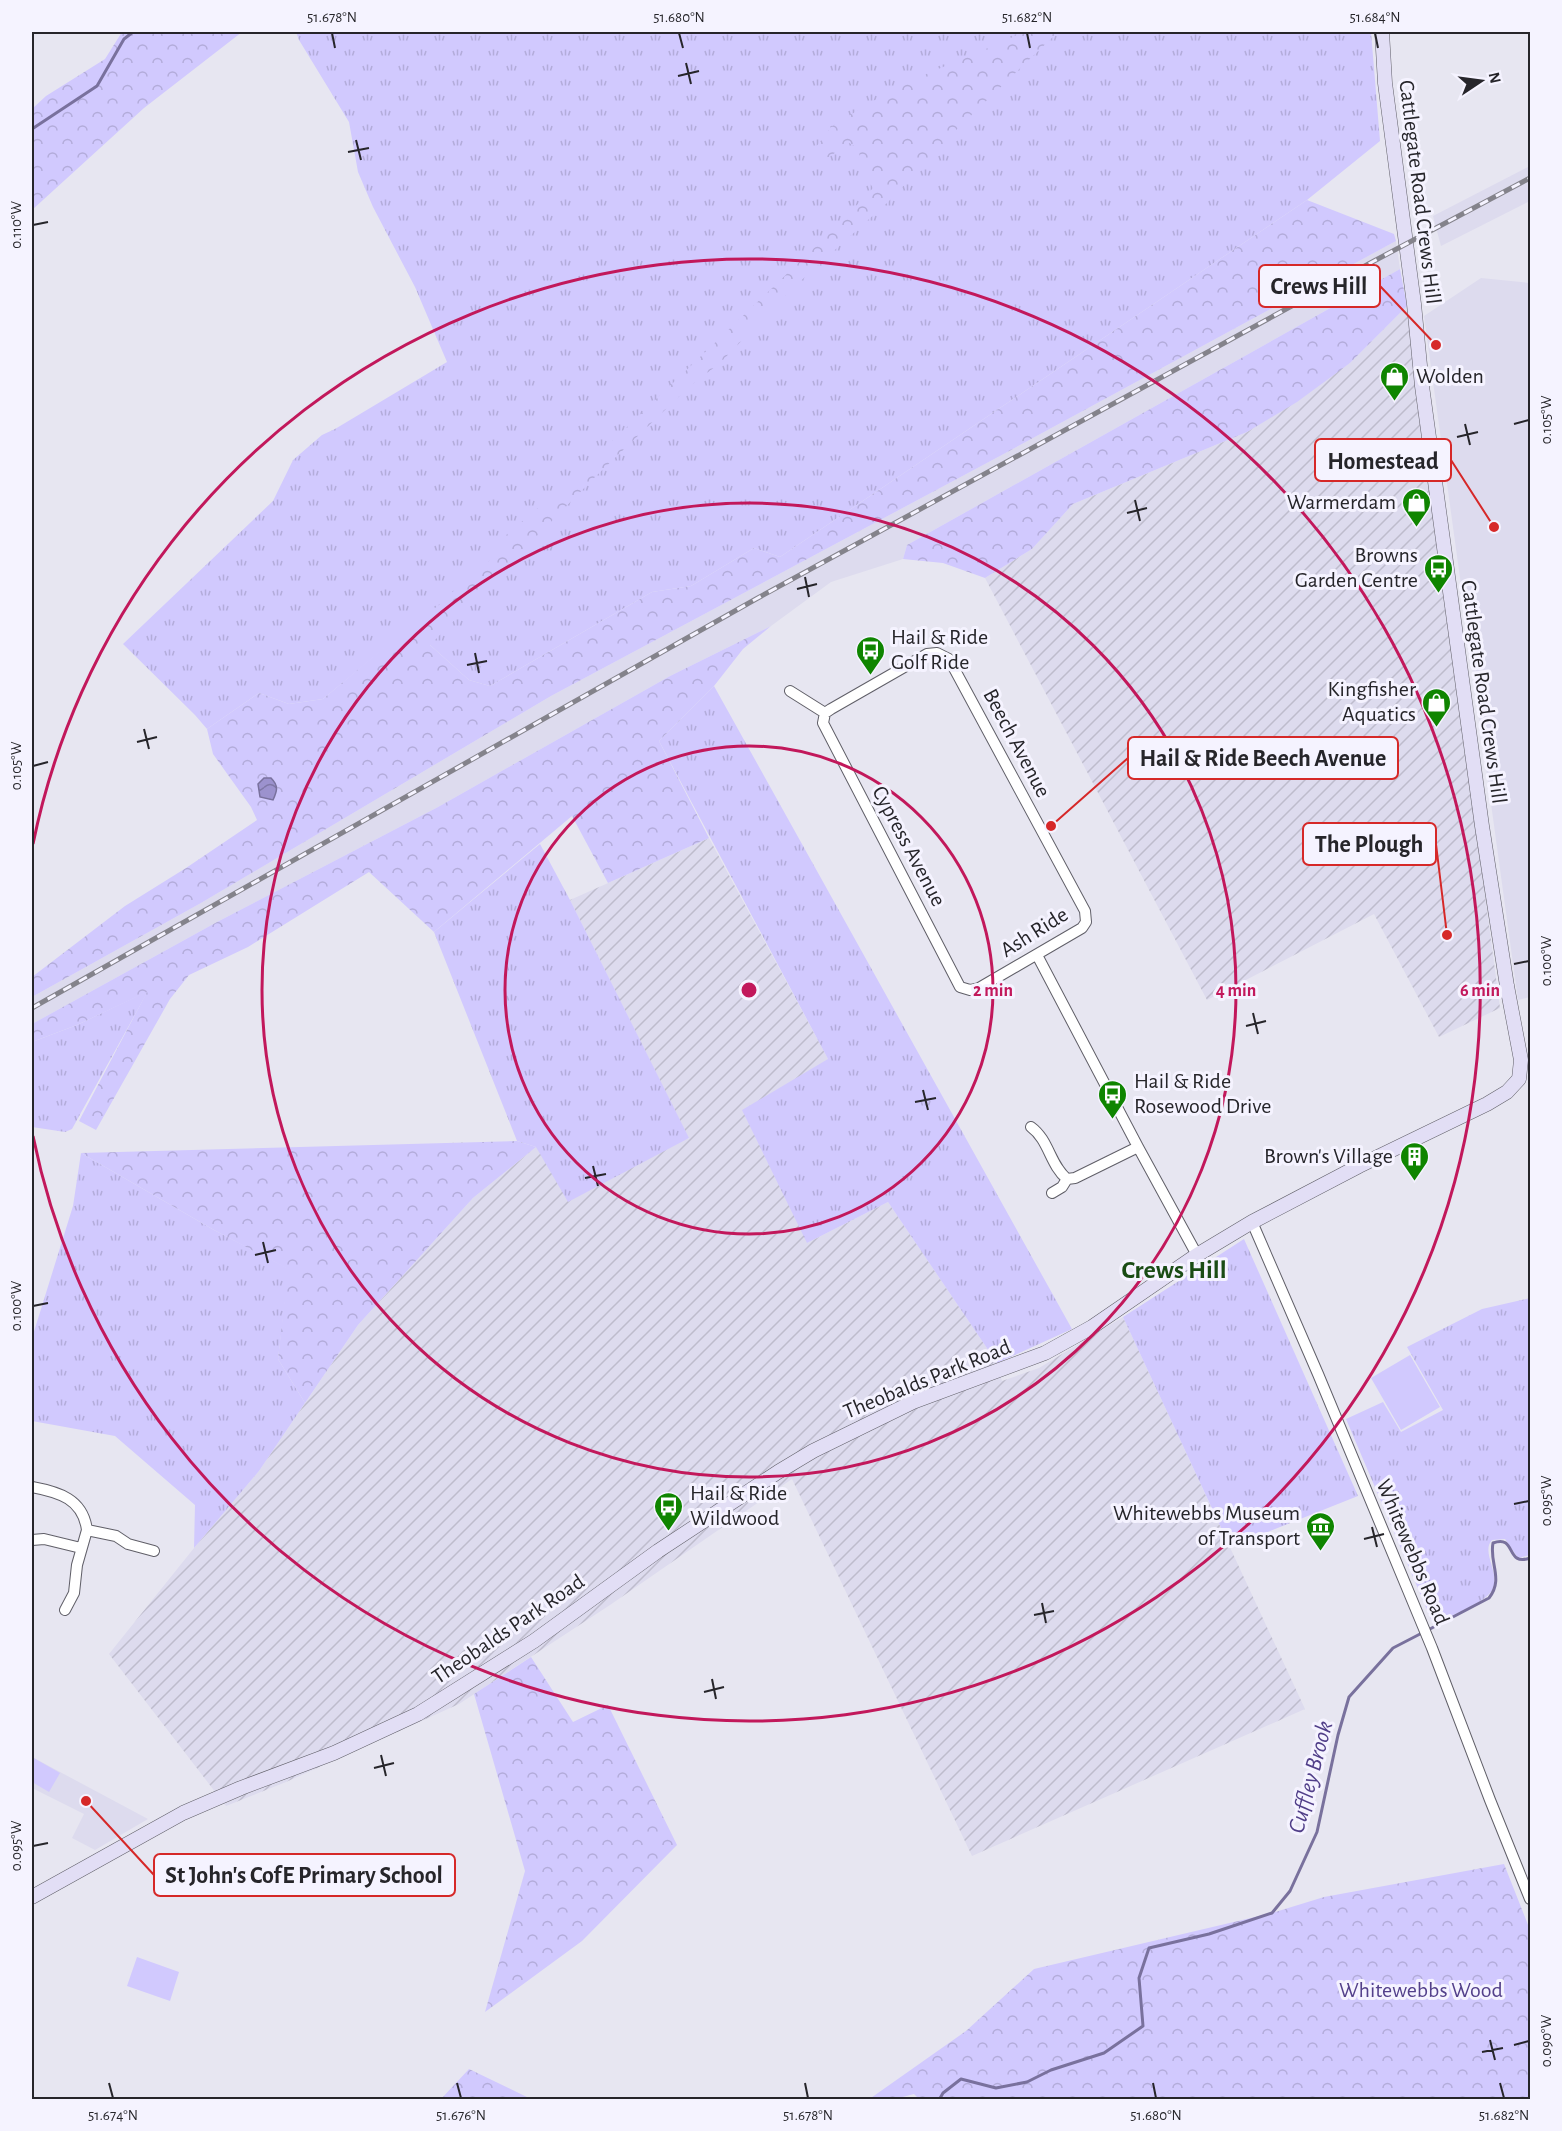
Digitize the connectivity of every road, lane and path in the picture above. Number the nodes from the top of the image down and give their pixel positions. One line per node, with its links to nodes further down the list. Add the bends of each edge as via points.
1 (1382, 32): 7 (street, Cattlegate Road Crews Hill, via 1423,397 1482,826)
2 (790, 691): 3 (street)
3 (825, 713): 4 (street, Beech Avenue, via 927,654 938,653 949,659 1085,911); 6 (street, Cypress Avenue, via 823,723 960,987)
4 (1086, 922): 5 (street, Ash Ride)
5 (1036, 955): 6 (street, Ash Ride); 9 (street)
6 (970, 990)
7 (1524, 1078): 12 (street, Theobalds Park Road, via 1486,1104)
8 (1031, 1127): 10 (street, via 1040,1133)
9 (1138, 1147): 10 (street); 13 (street)
10 (1067, 1179): 11 (street)
11 (1052, 1193)
12 (1251, 1222): 13 (street, Theobalds Park Road); 21 (street, Whitewebbs Road, via 1432,1648)
13 (1197, 1255): 20 (street, Theobalds Park Road, via 1092,1327 1045,1353 913,1402 778,1472 658,1551 534,1641 418,1714 334,1753 183,1813)
14 (32, 1487): 15 (street, via 75,1503 84,1515)
15 (87, 1530): 17 (street); 18 (street)
16 (32, 1540): 17 (street)
17 (81, 1548): 19 (street, via 74,1593)
18 (154, 1551)
19 (65, 1610)
20 (32, 1897)
21 (1530, 1899)

